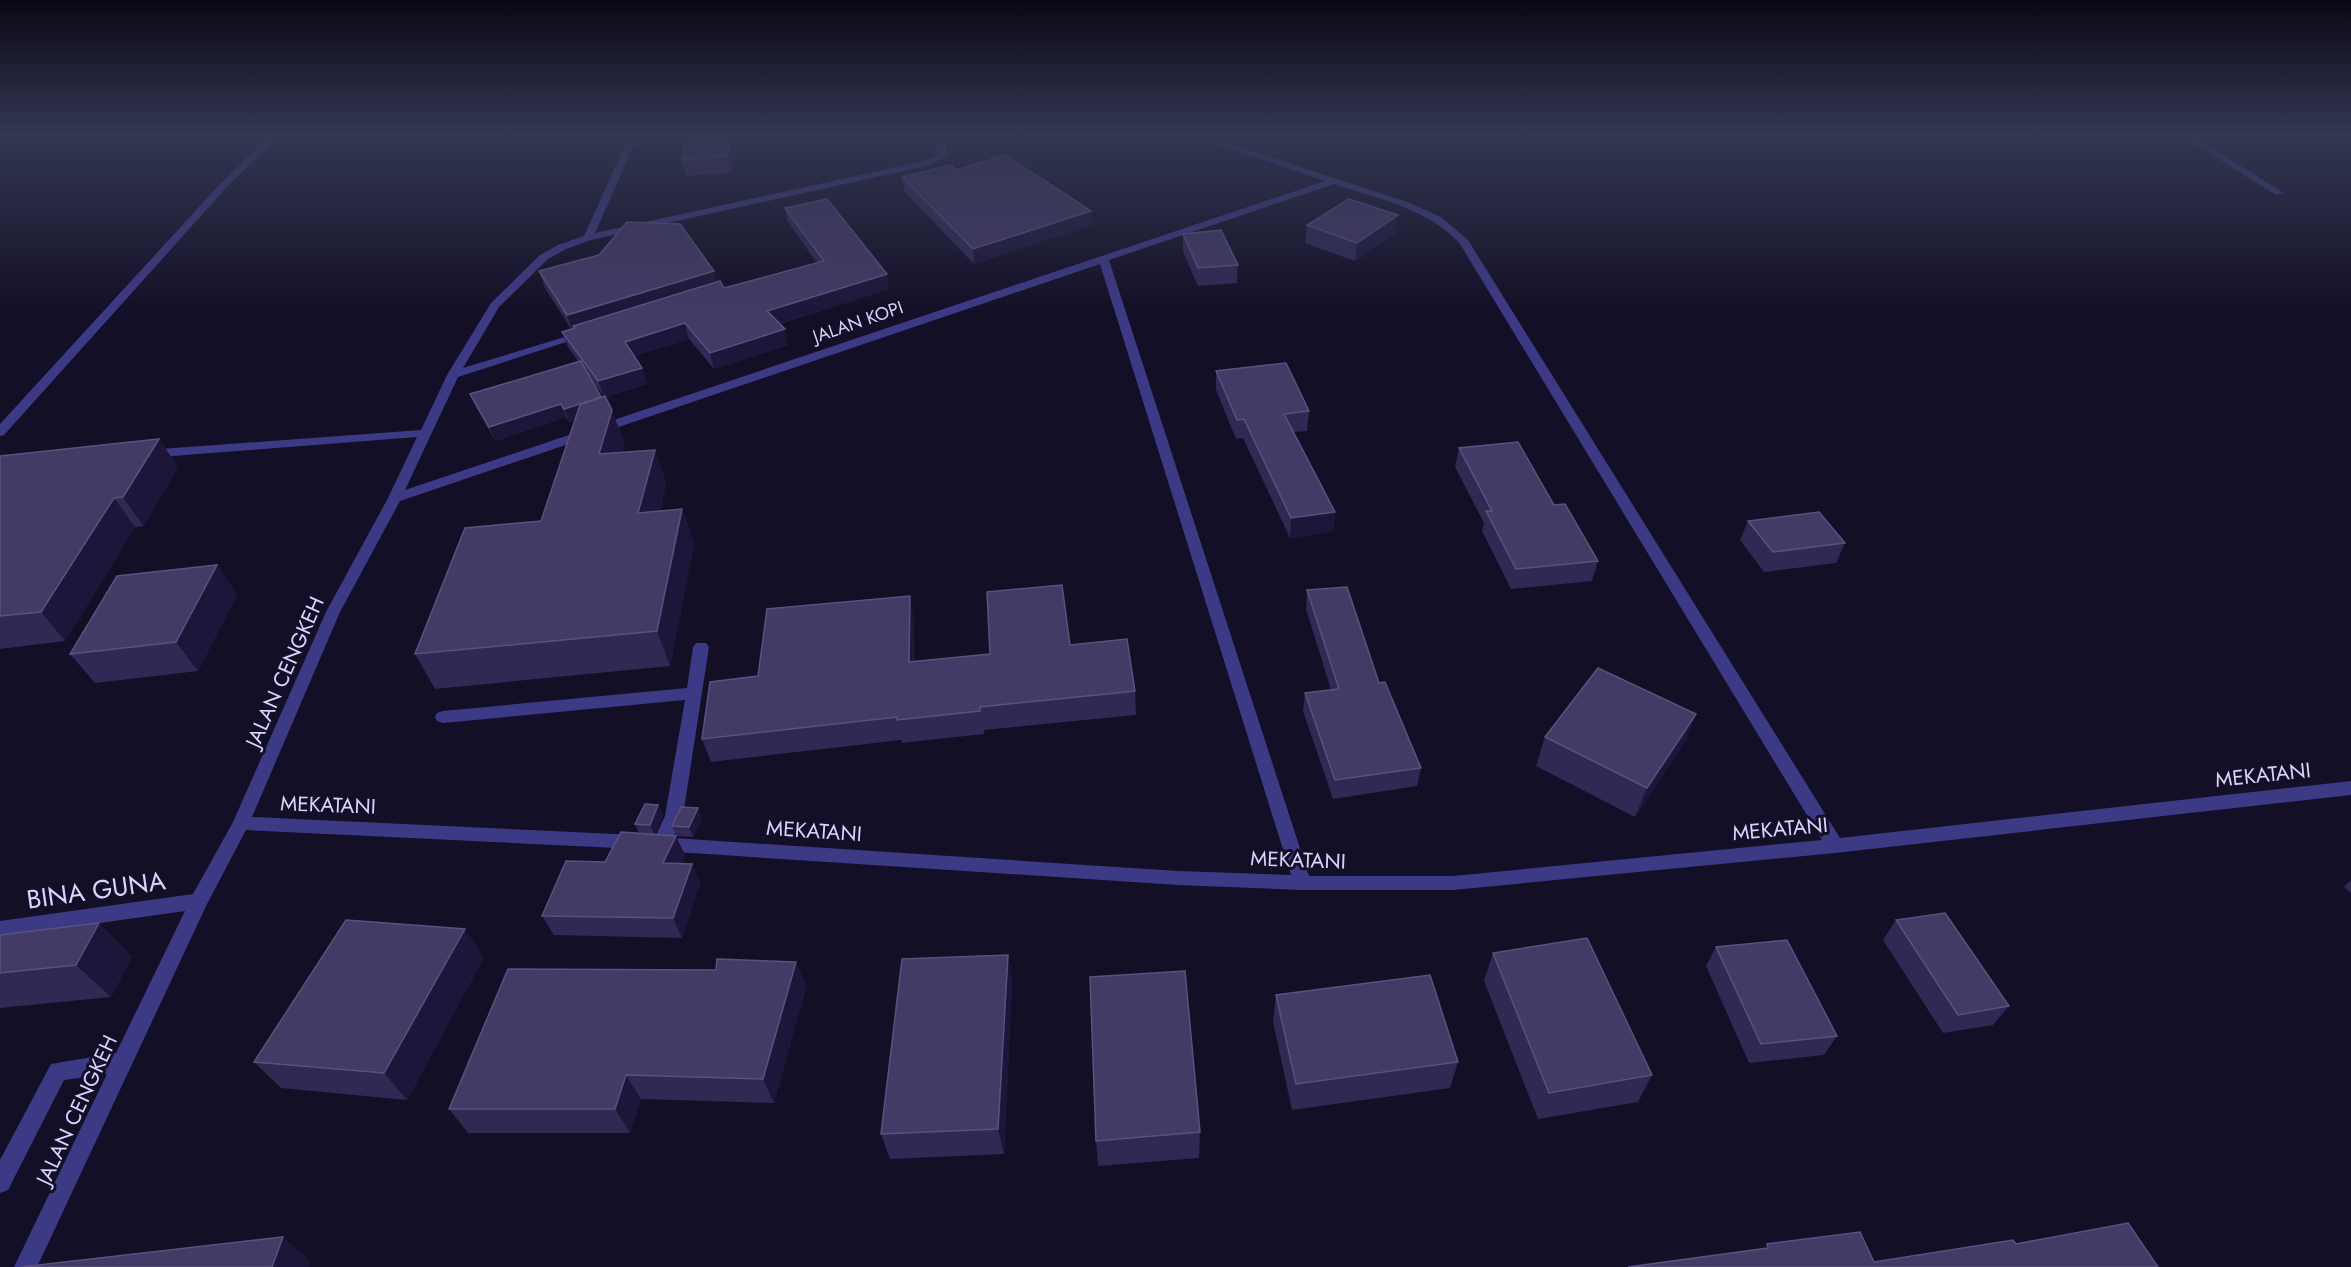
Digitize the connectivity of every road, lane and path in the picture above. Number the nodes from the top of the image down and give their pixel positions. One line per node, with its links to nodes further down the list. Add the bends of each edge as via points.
1 (215, 195): 10 (street)
2 (607, 195): 6 (street)
3 (782, 195): 6 (street, JALAN CENGKEH)
4 (1292, 195): 7 (street, JALAN KOPI)
5 (1374, 195): 20 (street, via 1434,216 1464,242)
6 (588, 238): 9 (street, JALAN CENGKEH, via 544,257 495,305)
7 (1103, 258): 13 (street, JALAN KOPI); 21 (street)
8 (599, 330): 9 (street)
9 (453, 375): 11 (street, JALAN CENGKEH)
10 (0, 432)
11 (425, 433): 12 (street); 13 (street, JALAN CENGKEH)
12 (130, 455)
13 (394, 498): 18 (street, JALAN CENGKEH, via 333,612)
14 (701, 647): 15 (street)
15 (694, 693): 16 (street); 19 (street, via 674,816)
16 (443, 717)
17 (2351, 788): 20 (street, MEKATANI)
18 (241, 824): 19 (street, MEKATANI); 22 (street, JALAN CENGKEH)
19 (662, 844): 21 (street, MEKATANI)
20 (1835, 846): 21 (street, MEKATANI, via 1453,883)
21 (1302, 883)
22 (199, 901): 23 (street, BINA GUNA); 24 (street, JALAN CENGKEH)
23 (0, 929)
24 (122, 1062): 25 (street, via 58,1071); 26 (street, JALAN CENGKEH)
25 (0, 1182)
26 (25, 1267)

